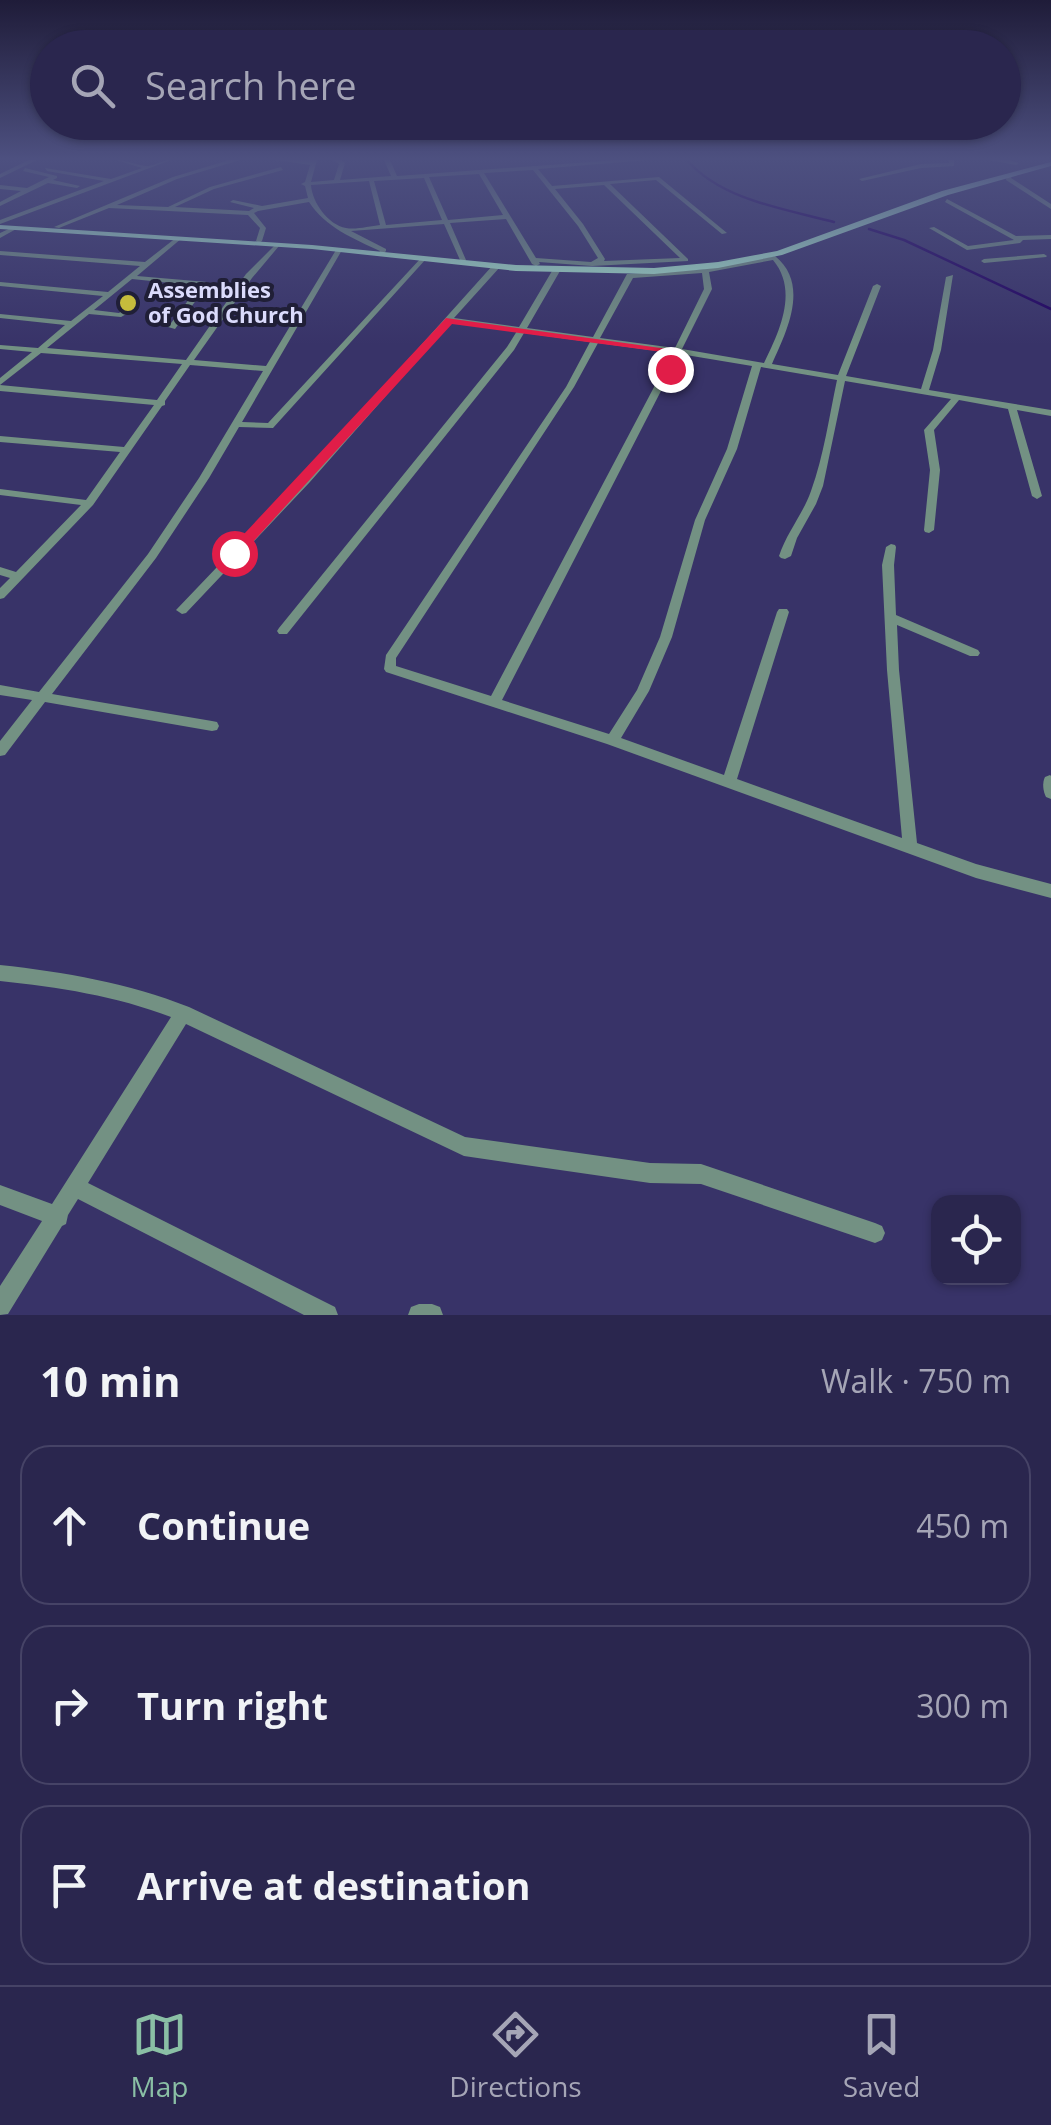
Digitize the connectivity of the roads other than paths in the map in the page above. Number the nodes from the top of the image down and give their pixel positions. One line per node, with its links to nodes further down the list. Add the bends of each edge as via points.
1 (71, 221): 16 (street)
2 (257, 221): 26 (street, via 263,228)
3 (335, 221): 19 (street)
4 (382, 221): 15 (street)
5 (441, 221): 15 (street)
6 (446, 221): 33 (street)
7 (510, 221): 35 (street)
8 (576, 221): 36 (street, via 597,248)
9 (645, 221): 36 (street, via 686,260)
10 (711, 221): 20 (street)
11 (855, 221): 39 (main road, via 774,251)
12 (867, 221): 39 (main road, via 779,253 685,270)
13 (984, 221): 25 (street)
14 (0, 224): 16 (main road); 17 (main road)
15 (383, 226): 19 (street)
16 (57, 227): 26 (main road)
17 (15, 228): 21 (street); 23 (main road)
18 (932, 228): 25 (street, via 967,248)
19 (345, 230): 24 (street)
20 (724, 232)
21 (0, 236)
22 (1051, 237): 25 (street)
23 (179, 238): 27 (main road); 37 (street)
24 (362, 240): 28 (street); 29 (street)
25 (1018, 240): 31 (street)
26 (259, 241): 28 (main road)
27 (276, 244): 28 (main road); 58 (street)
28 (344, 249): 29 (main road); 60 (street)
29 (382, 252): 32 (main road); 33 (main road)
30 (0, 254): 37 (street)
31 (1047, 258): 34 (street)
32 (423, 259): 38 (main road); 68 (street, via 270,426)
33 (463, 260): 35 (main road)
34 (984, 261)
35 (536, 263): 36 (street); 39 (main road)
36 (598, 263)
37 (146, 264): 43 (street)
38 (496, 267): 40 (main road); 50 (street)
39 (628, 270): 40 (main road)
40 (556, 271): 53 (street)
41 (705, 271): 54 (street, via 630,276); 57 (street, via 708,289); 59 (street, via 774,258 785,266 790,299)
42 (950, 277): 63 (street)
43 (129, 278): 46 (street); 52 (street, via 204,284)
44 (0, 284): 46 (street)
45 (877, 286): 61 (street)
46 (108, 294): 48 (street)
47 (136, 305): 48 (street, via 121,316)
48 (88, 312): 51 (street)
49 (0, 316): 51 (street)
50 (450, 320): 53 (street); 80 (street)
51 (74, 324): 56 (street)
52 (172, 326)
53 (522, 329): 54 (street); 83 (street)
54 (598, 340): 57 (street); 87 (street, via 390,658 390,668 406,676)
55 (0, 347): 56 (street)
56 (45, 348): 58 (street); 62 (street)
57 (676, 351): 59 (street); 87 (street)
58 (190, 363): 60 (street); 65 (street)
59 (761, 366): 61 (street); 89 (street, via 700,520 666,637)
60 (268, 370): 68 (street)
61 (841, 379): 63 (street); 76 (street, via 817,490)
62 (0, 385): 65 (street)
63 (924, 392): 64 (street)
64 (957, 397): 66 (street); 74 (street, via 929,430 935,470)
65 (162, 403): 70 (street)
66 (1012, 407): 67 (street); 72 (street)
67 (1051, 412)
68 (236, 424): 86 (street, via 152,556)
69 (0, 439): 70 (street)
70 (126, 450): 73 (street)
71 (0, 492): 73 (street)
72 (1037, 496)
73 (89, 503): 78 (street)
74 (930, 530)
75 (891, 547): 82 (street)
76 (785, 556)
77 (0, 571): 78 (street)
78 (19, 577): 79 (street)
79 (0, 594)
80 (182, 610)
81 (783, 612): 92 (street)
82 (892, 618): 84 (street); 94 (street)
83 (283, 631)
84 (974, 653)
85 (0, 690): 86 (street)
86 (38, 698): 88 (street); 90 (street)
87 (495, 701): 89 (street)
88 (212, 726)
89 (612, 740): 92 (street)
90 (0, 750)
91 (1050, 781): 93 (street)
92 (728, 782): 94 (street)
93 (1051, 794)
94 (910, 847): 95 (street)
95 (1051, 891)
96 (0, 973): 97 (street, via 142,996)
97 (183, 1013): 98 (street); 101 (street, via 464,1146 701,1174)
98 (76, 1188): 100 (street); 103 (street)
99 (0, 1195): 100 (street)
100 (59, 1217): 102 (street)
101 (874, 1233)
102 (0, 1306)
103 (327, 1315)
104 (418, 1315): 105 (street)
105 (432, 1315)

